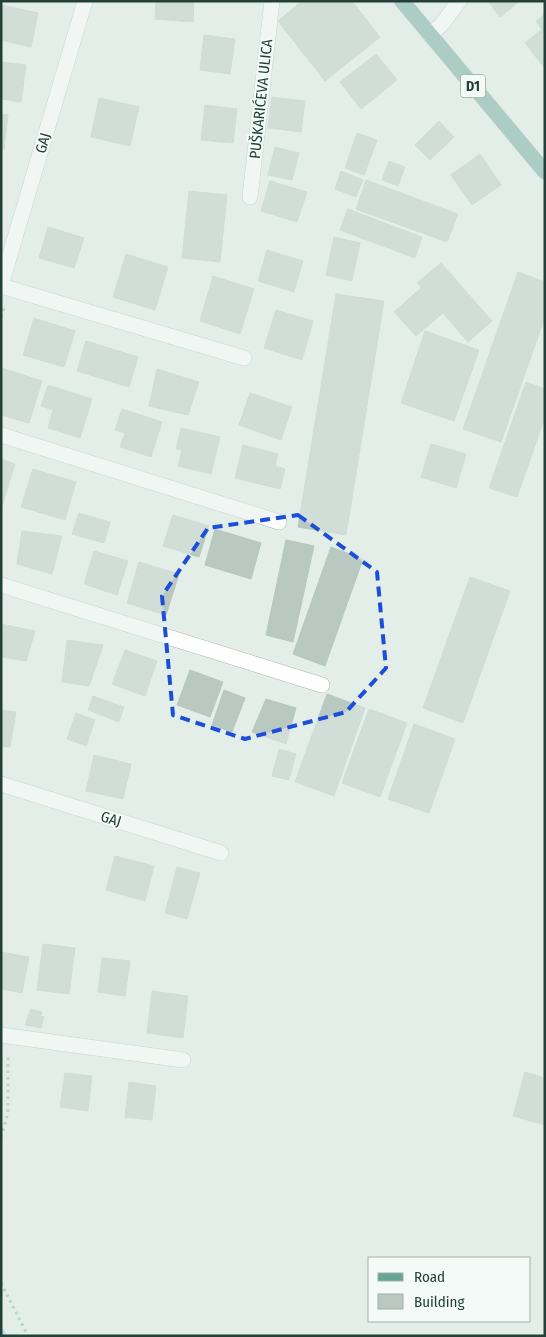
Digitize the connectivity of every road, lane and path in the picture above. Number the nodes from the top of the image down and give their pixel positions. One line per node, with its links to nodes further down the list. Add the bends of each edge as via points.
1 (85, 1): 8 (street, GAJ)
2 (272, 1): 7 (street, PUŠKARIĆEVA ULICA)
3 (402, 1): 5 (main road, D1)
4 (459, 1): 5 (street)
5 (430, 35): 6 (main road, D1)
6 (545, 172)
7 (250, 197)
8 (1, 285): 9 (street)
9 (244, 358)
10 (1, 435): 11 (street)
11 (280, 522)
12 (1, 585): 13 (street)
13 (322, 685)
14 (1, 784): 15 (street, GAJ)
15 (220, 854)
16 (5, 1035): 17 (street); 18 (path, via 8,1113)
17 (183, 1060)
18 (1, 1137)
19 (1, 1283): 20 (path)
20 (28, 1336)

